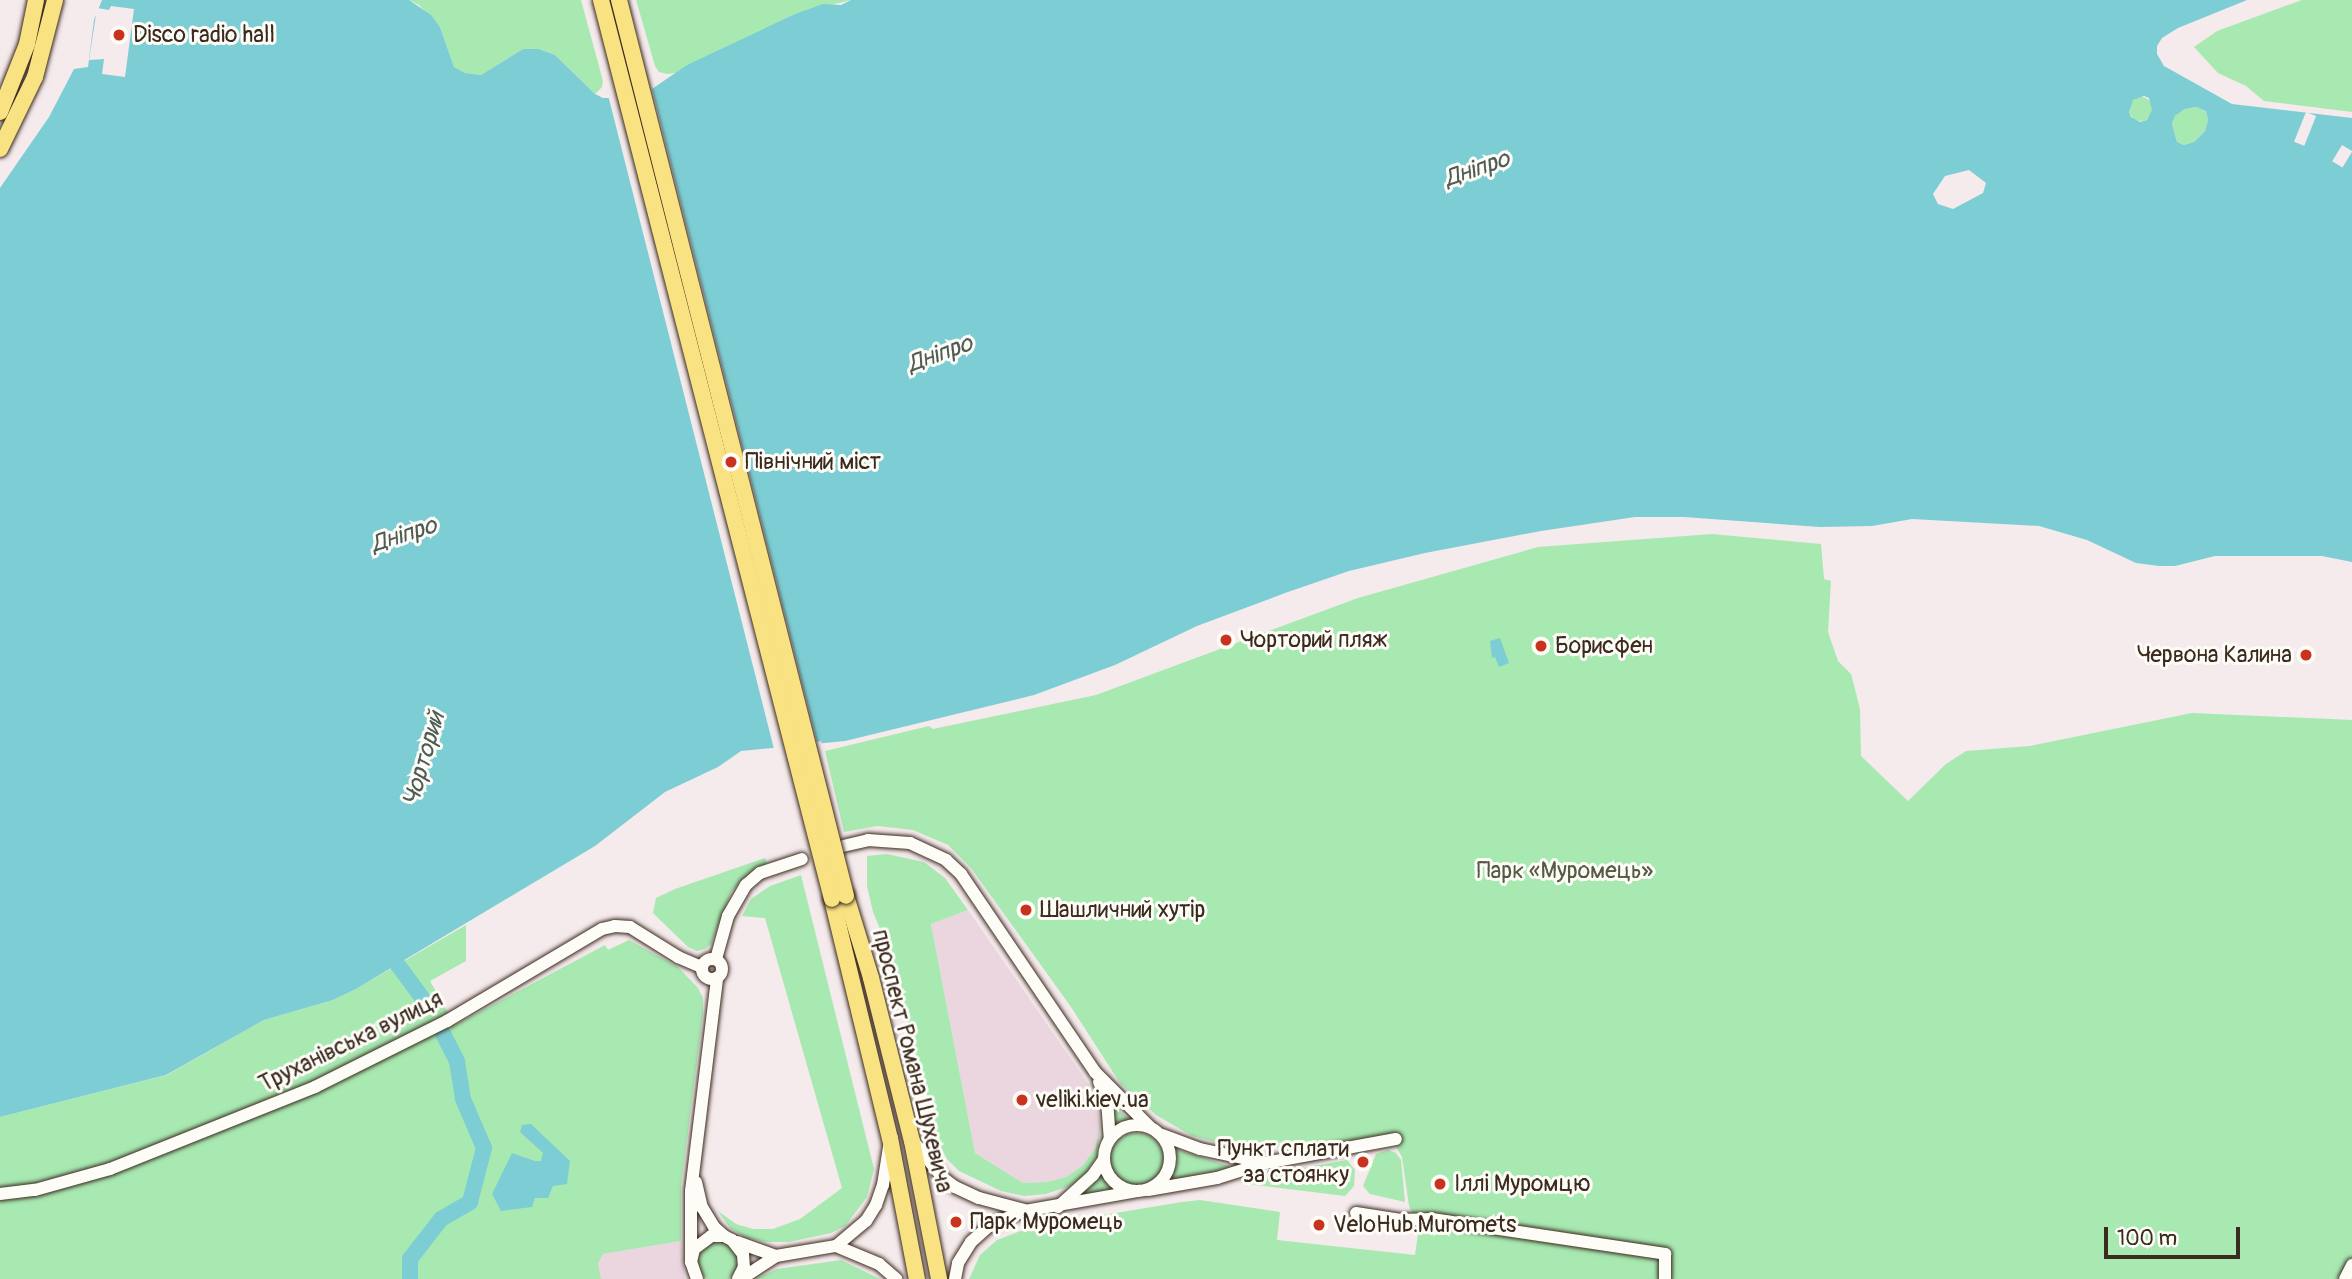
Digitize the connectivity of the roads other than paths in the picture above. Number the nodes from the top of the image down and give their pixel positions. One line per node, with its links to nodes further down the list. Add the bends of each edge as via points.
1 (36, 0): 5 (main road, via 27,44)
2 (55, 0): 6 (main road, via 35,77)
3 (601, 0): 9 (main road, bridge)
4 (619, 0): 9 (main road, bridge)
5 (0, 112)
6 (0, 149)
7 (844, 846): 13 (street, via 868,840 900,841 946,860 961,874)
8 (802, 859): 10 (street, via 760,873 746,885 728,916)
9 (839, 897): 15 (main road, проспект Романа Шухевича); 18 (main road, проспект Романа Шухевича, via 871,978)
10 (716, 959): 11 (street, via 707,960); 12 (street, via 722,968)
11 (702, 967): 12 (street, via 706,977); 23 (street, Труханівська вулиця, via 630,927 602,929 455,1016 315,1087 134,1160 35,1190)
12 (717, 978): 20 (street)
13 (1095, 1072): 14 (street); 16 (street, via 1107,1100)
14 (1156, 1131): 16 (street, via 1129,1126); 21 (street, via 1200,1149); 22 (street, via 1168,1146 1169,1167 1165,1177)
15 (890, 1138): 28 (street, via 876,1205 866,1221); 35 (main road, проспект Романа Шухевича)
16 (1110, 1138): 19 (street)
17 (1396, 1139): 21 (street)
18 (912, 1141): 25 (street, via 956,1187); 36 (main road, проспект Романа Шухевича)
19 (1104, 1158): 22 (street, via 1118,1185); 24 (street, via 1093,1175)
20 (695, 1161): 27 (street, via 702,1207 714,1227); 30 (street, via 689,1224)
21 (1265, 1163): 22 (street, via 1217,1178)
22 (1143, 1190): 24 (street)
23 (0, 1194)
24 (1058, 1207): 25 (street)
25 (1024, 1210): 37 (street, via 989,1226 971,1242 958,1263)
26 (1356, 1213): 38 (street, via 1432,1219 1665,1254)
27 (728, 1238): 29 (street); 30 (street, via 703,1240 694,1249); 33 (street, via 743,1254)
28 (836, 1247): 29 (street); 34 (street, via 879,1264)
29 (776, 1256): 33 (street)
30 (691, 1262): 32 (street)
31 (2352, 1265): 39 (street)
32 (697, 1279)
33 (739, 1279)
34 (896, 1279)
35 (916, 1279)
36 (939, 1279)
37 (955, 1279)
38 (1665, 1279)
39 (2345, 1279)

